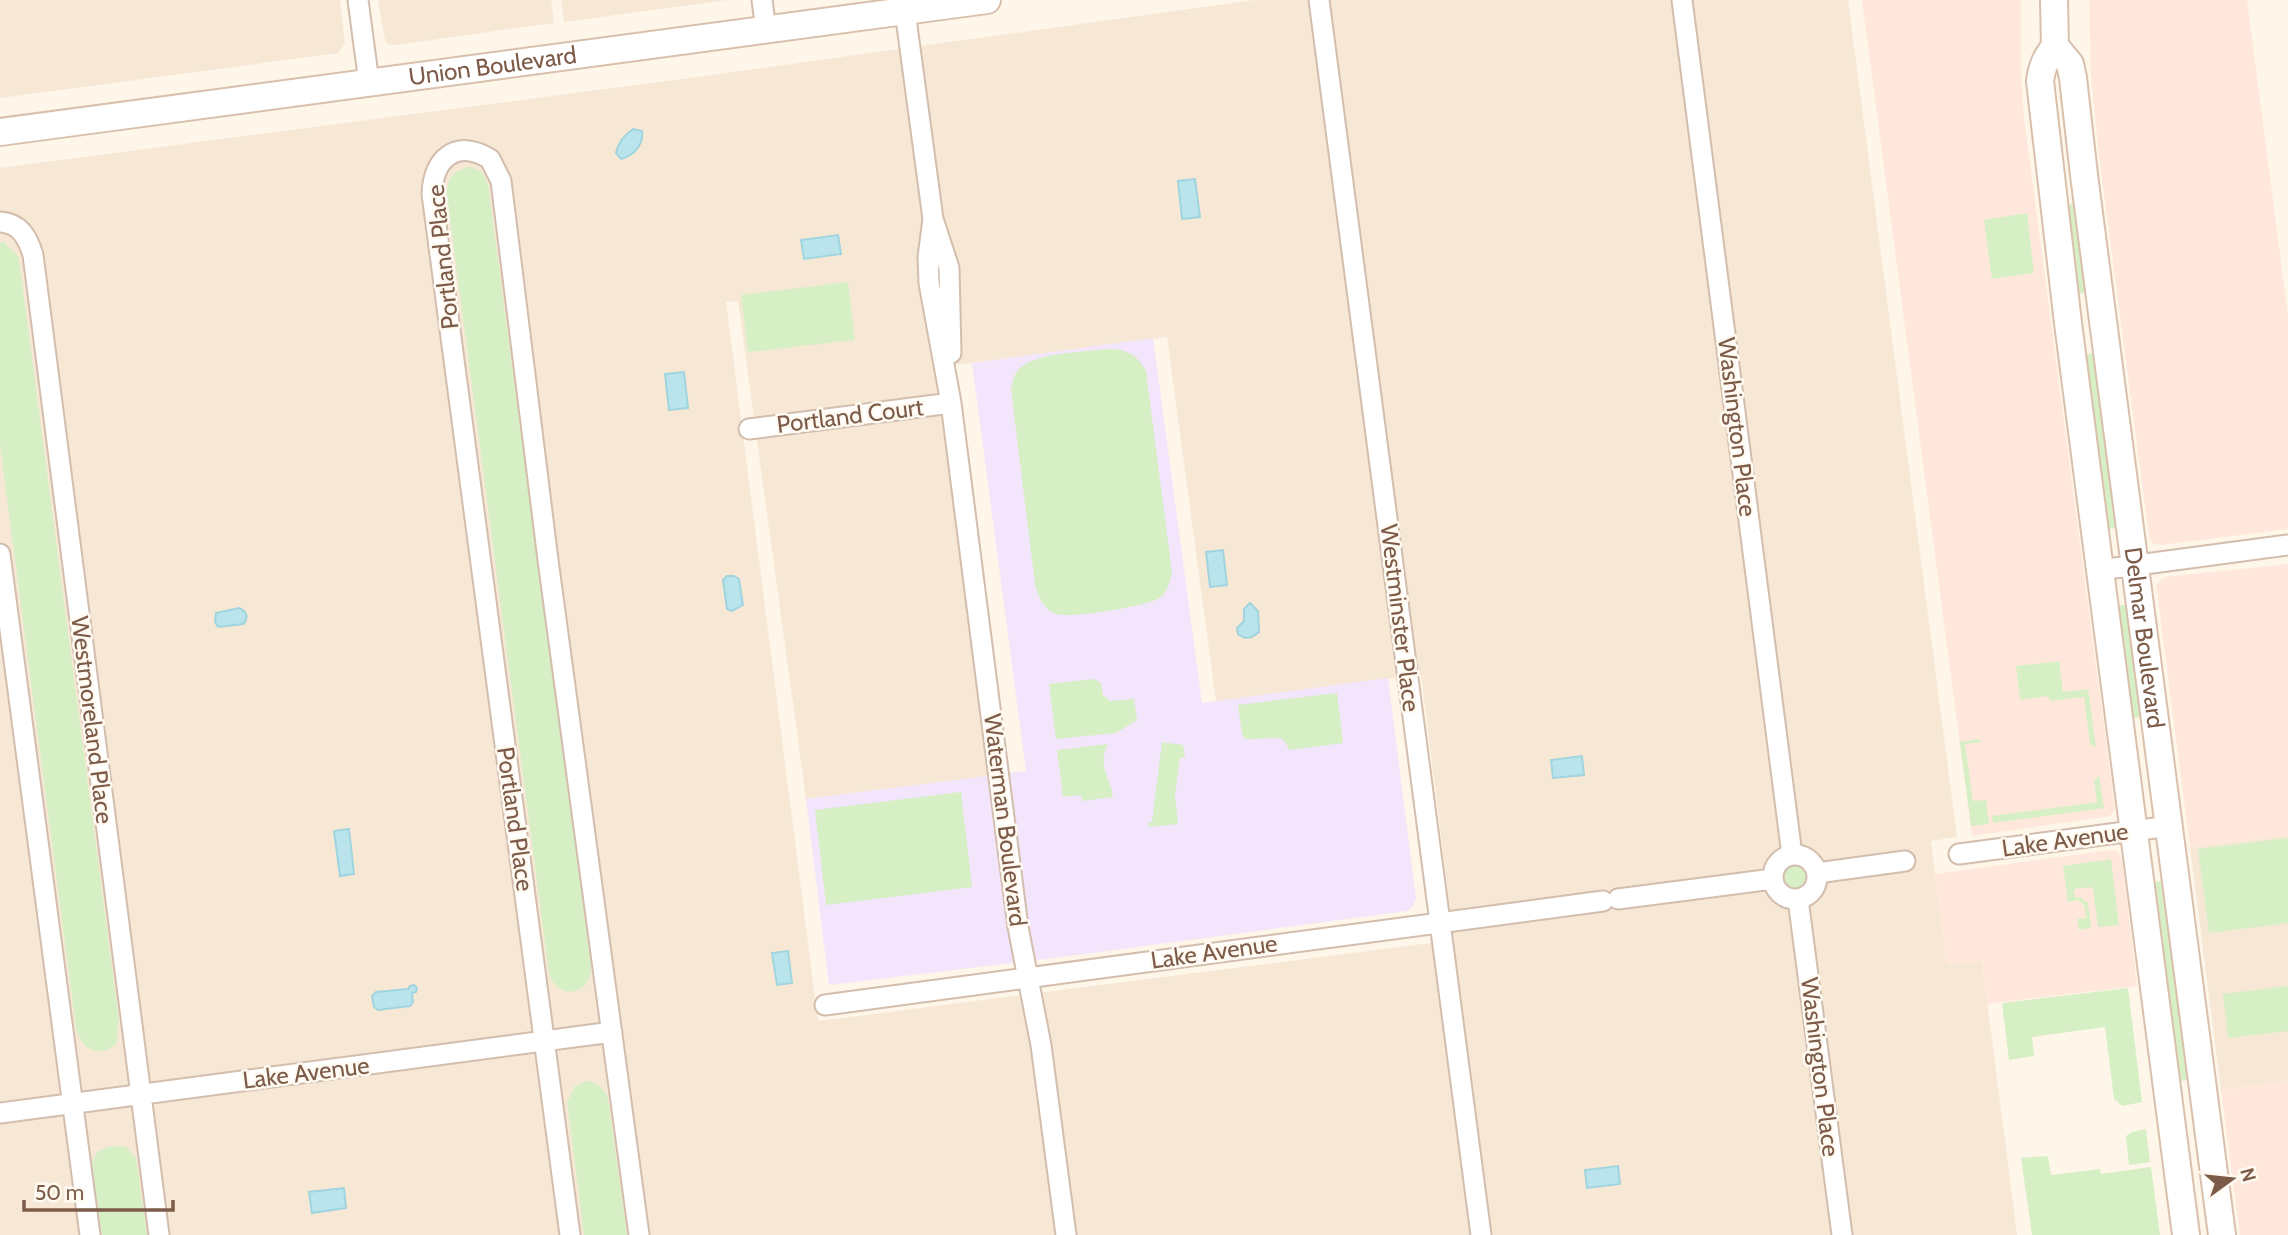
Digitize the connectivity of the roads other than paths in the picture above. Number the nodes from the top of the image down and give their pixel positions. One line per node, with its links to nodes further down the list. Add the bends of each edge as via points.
1 (358, 0): 10 (street)
2 (762, 0): 8 (street)
3 (987, 0): 7 (main road, Union Boulevard)
4 (1319, 0): 27 (street, Westminster Place)
5 (1682, 0): 22 (street, Washington Place)
6 (2054, 0): 9 (main road, Delmar Boulevard)
7 (905, 11): 8 (main road, Union Boulevard); 13 (street, Waterman Boulevard, via 933,219 928,270)
8 (766, 30): 10 (main road, Union Boulevard)
9 (2055, 46): 17 (main road, Delmar Boulevard, via 2070,65 2073,78); 18 (main road, Delmar Boulevard, via 2046,57 2040,81)
10 (369, 83): 11 (main road, Union Boulevard)
11 (0, 132)
12 (0, 222): 32 (street, Westmoreland Place, via 17,226 33,255)
13 (951, 403): 14 (street, Portland Court); 28 (street, Waterman Boulevard)
14 (749, 429)
15 (2288, 545): 17 (street)
16 (0, 554): 33 (street)
17 (2136, 566): 18 (street); 19 (main road, Delmar Boulevard)
18 (2100, 570): 20 (main road, Delmar Boulevard)
19 (2169, 826): 20 (street, Lake Avenue); 43 (main road, Delmar Boulevard)
20 (2134, 831): 21 (street, Lake Avenue); 42 (main road, Delmar Boulevard)
21 (1959, 854)
22 (1792, 855): 24 (street, via 1805,857); 25 (street, via 1780,860)
23 (1905, 861): 24 (street)
24 (1817, 873): 26 (street, via 1811,893)
25 (1773, 879): 26 (street, via 1779,892); 27 (street, Lake Avenue)
26 (1798, 899): 41 (street, Washington Place)
27 (1440, 923): 28 (street, Lake Avenue); 40 (street, Westminster Place)
28 (1028, 977): 29 (street, Lake Avenue); 39 (street, Waterman Boulevard)
29 (825, 1004)
30 (612, 1032): 31 (street, Lake Avenue); 31 (street, Portland Place, via 501,181 490,159 453,153 439,163 432,194); 38 (street, Portland Place)
31 (545, 1041): 32 (street, Lake Avenue); 37 (street, Portland Place)
32 (140, 1095): 33 (street, Lake Avenue); 36 (street, Westmoreland Place)
33 (72, 1103): 34 (street, Lake Avenue); 35 (street)
34 (0, 1113)
35 (90, 1235)
36 (159, 1235)
37 (570, 1235)
38 (639, 1235)
39 (1066, 1235)
40 (1481, 1235)
41 (1842, 1235)
42 (2186, 1235)
43 (2222, 1235)

